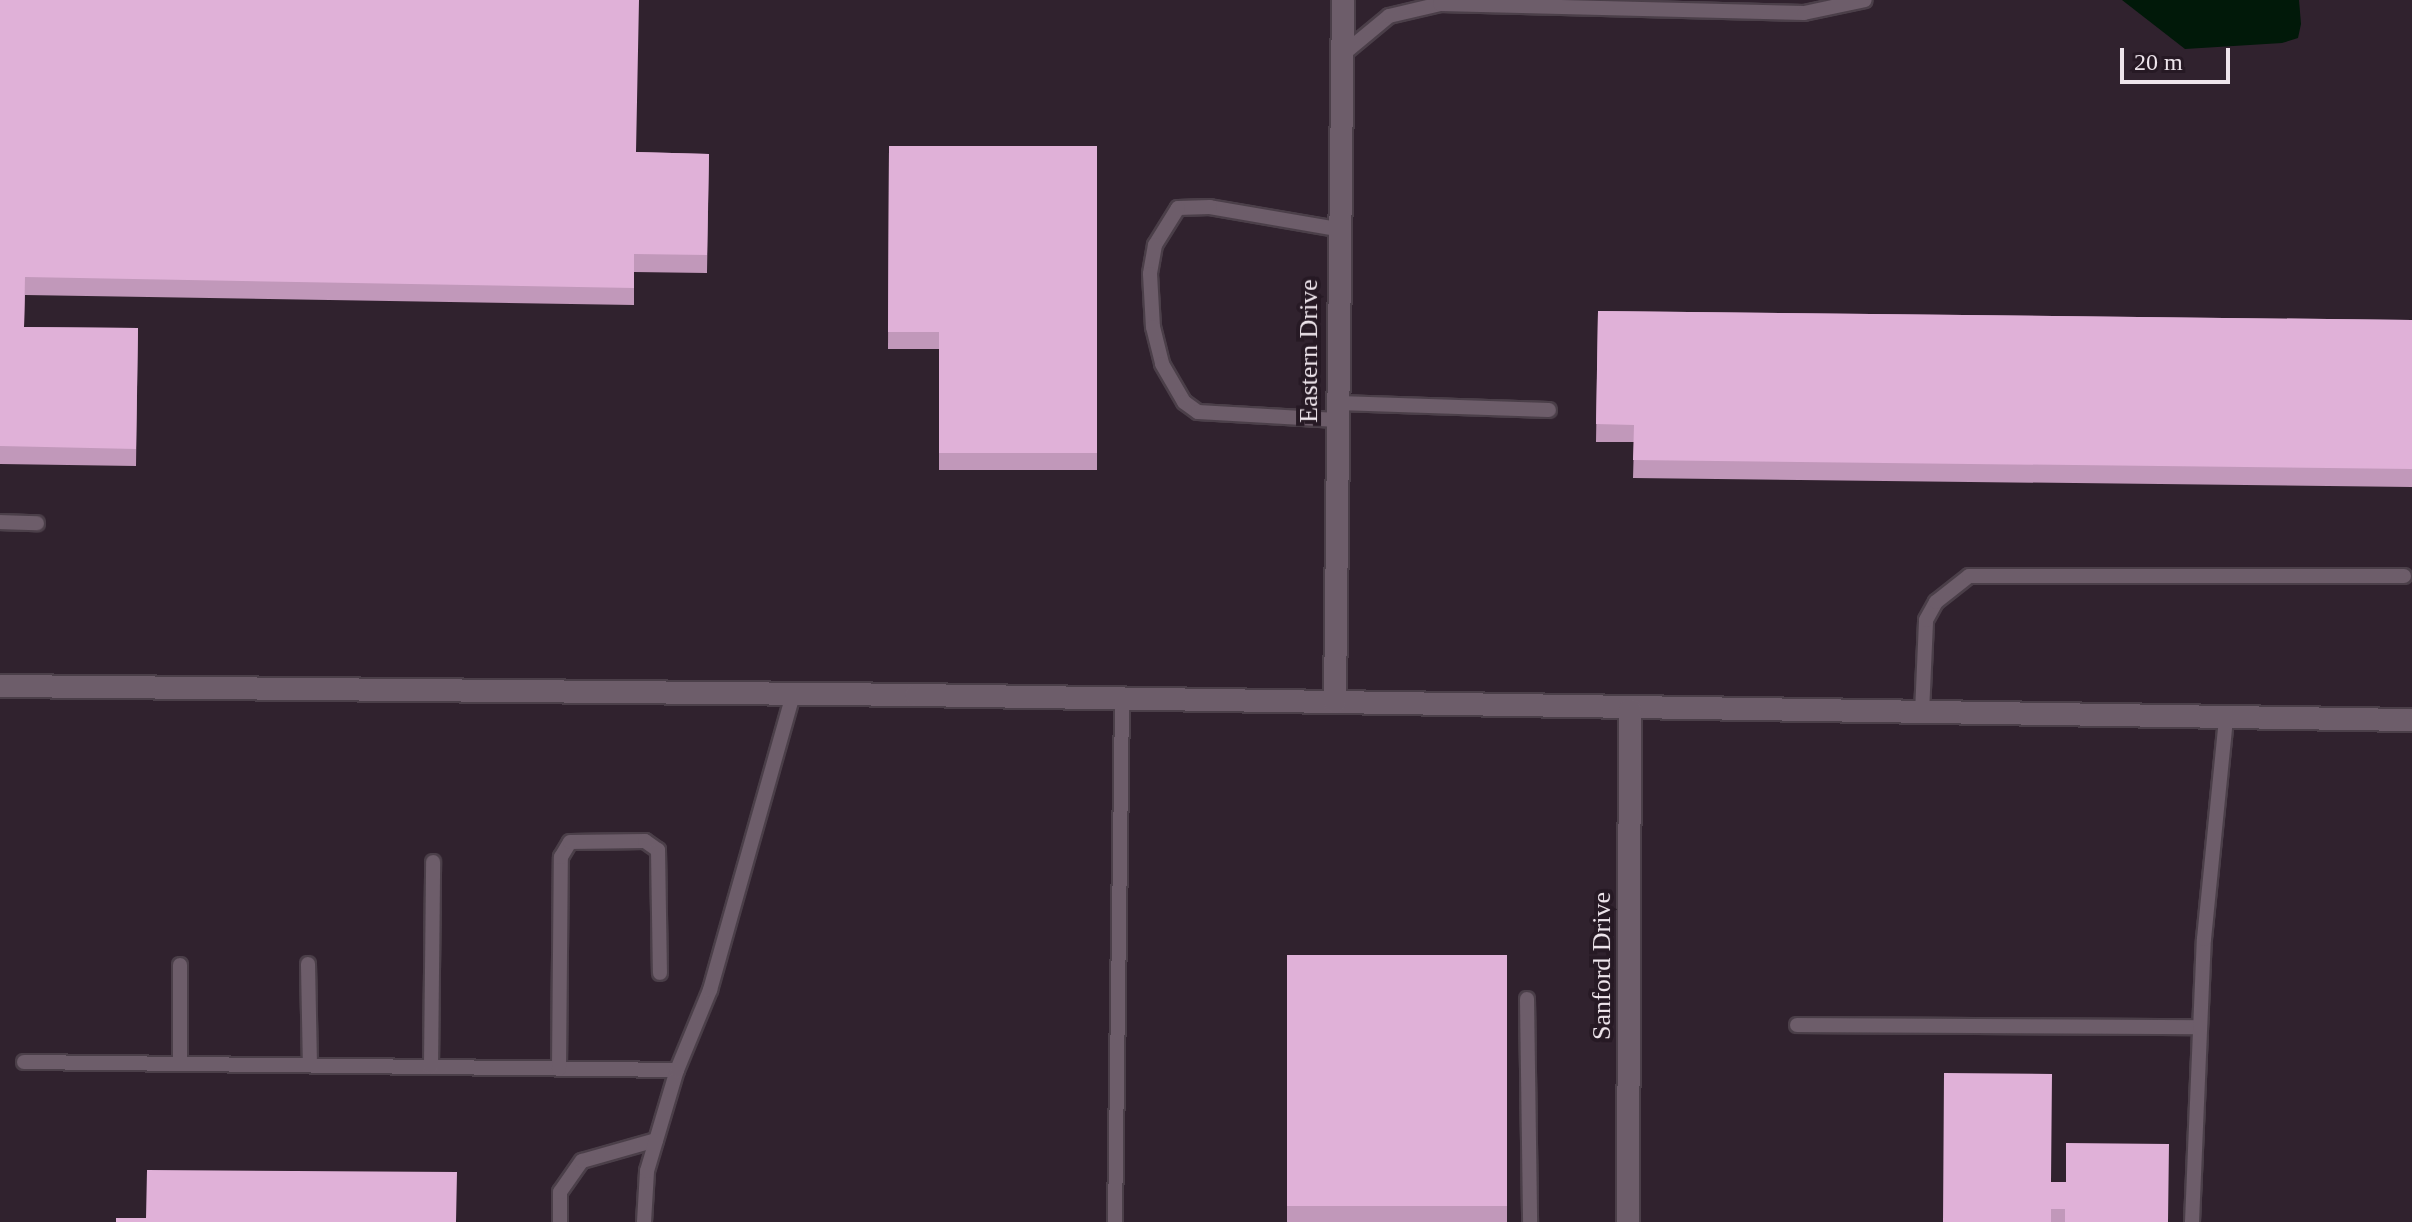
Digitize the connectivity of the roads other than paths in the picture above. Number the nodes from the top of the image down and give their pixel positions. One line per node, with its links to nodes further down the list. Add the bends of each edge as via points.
1 (1343, 0): 4 (street, Eastern Drive)
2 (1865, 0): 3 (lane, via 1804,13)
3 (1513, 4): 4 (lane, via 1440,4 1389,16)
4 (1342, 55): 5 (street, Eastern Drive)
5 (1337, 229): 7 (street, Eastern Drive); 7 (lane, via 1210,207 1178,208 1155,245 1150,274 1153,327 1162,364 1184,402 1198,412)
6 (1549, 410): 7 (lane)
7 (1338, 412): 14 (street, Eastern Drive)
8 (0, 522): 9 (lane)
9 (37, 523)
10 (2404, 576): 16 (lane, via 1969,576 1936,602 1926,620)
11 (0, 686): 12 (street)
12 (793, 694): 13 (street); 31 (lane, via 710,990)
13 (1122, 699): 14 (street); 35 (lane)
14 (1335, 702): 15 (street)
15 (1630, 710): 16 (street); 37 (street, Sanford Drive)
16 (1922, 713): 17 (street)
17 (2226, 718): 18 (street); 25 (lane)
18 (2412, 720)
19 (433, 862): 29 (lane)
20 (308, 964): 28 (lane)
21 (180, 965): 27 (lane)
22 (660, 973): 30 (lane, via 658,850 645,841 570,842 561,857)
23 (1527, 999): 36 (lane)
24 (1797, 1025): 25 (lane)
25 (2198, 1027): 38 (lane)
26 (24, 1062): 27 (lane)
27 (180, 1064): 28 (lane)
28 (310, 1065): 29 (lane)
29 (431, 1067): 30 (lane)
30 (559, 1069): 31 (lane)
31 (677, 1070): 32 (lane)
32 (656, 1140): 33 (lane, via 582,1161 560,1192); 34 (lane, via 647,1171)
33 (560, 1222)
34 (644, 1222)
35 (1115, 1222)
36 (1530, 1222)
37 (1628, 1222)
38 (2192, 1222)

